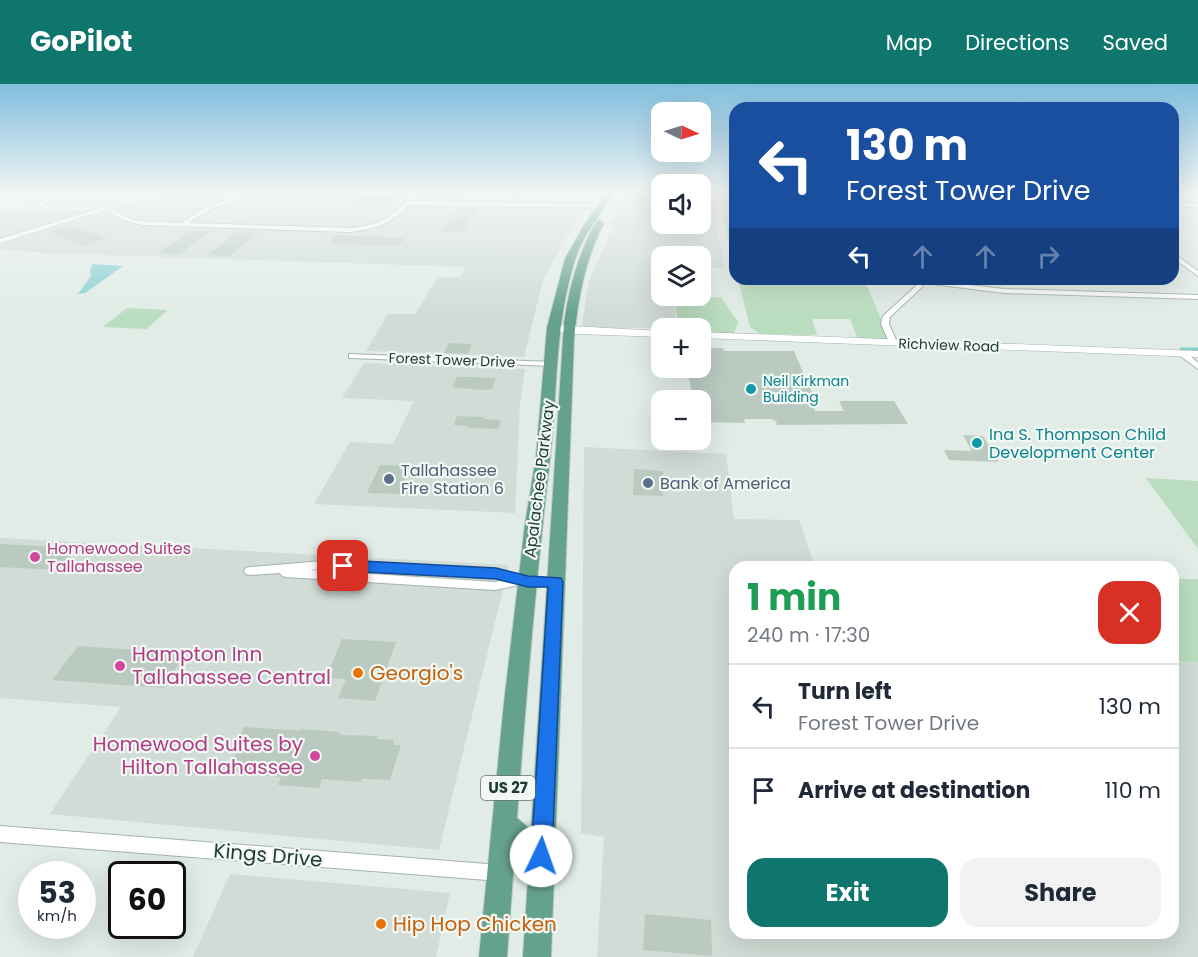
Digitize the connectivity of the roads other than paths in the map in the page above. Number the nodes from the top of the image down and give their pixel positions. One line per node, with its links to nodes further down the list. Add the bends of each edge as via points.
1 (20, 235): 4 (street)
2 (584, 235): 5 (main road, Apalachee Parkway / US 27)
3 (595, 235): 6 (main road, Apalachee Parkway / US 27)
4 (0, 241)
5 (574, 249): 6 (main road); 12 (main road, Apalachee Parkway / US 27)
6 (584, 260): 13 (main road, Apalachee Parkway / US 27)
7 (1179, 260): 8 (street)
8 (1198, 274)
9 (920, 285): 16 (street, via 887,316 885,324)
10 (959, 285): 11 (street, via 1004,291)
11 (1198, 297)
12 (553, 328): 13 (street); 20 (main road, Apalachee Parkway / US 27)
13 (569, 330): 14 (street); 22 (main road, Apalachee Parkway / US 27)
14 (651, 334)
15 (711, 335): 16 (street, Richview Road)
16 (893, 342): 17 (street, Richview Road)
17 (1182, 353): 18 (street, Richview Road); 21 (street)
18 (1198, 354)
19 (352, 356): 20 (street, Forest Tower Drive)
20 (552, 364): 23 (main road, Apalachee Parkway / US 27)
21 (1198, 367)
22 (564, 443): 23 (main road); 24 (main road, Apalachee Parkway / US 27)
23 (543, 457): 24 (main road); 25 (main road, Apalachee Parkway / US 27)
24 (561, 486): 26 (main road, Apalachee Parkway / US 27)
25 (528, 581): 25 (street, via 496,573 323,565 250,571 495,586); 26 (main road); 27 (main road, Apalachee Parkway / US 27)
26 (556, 582): 29 (main road, Apalachee Parkway / US 27)
27 (505, 823): 29 (main road); 30 (main road, Apalachee Parkway / US 27)
28 (0, 834): 30 (street, Kings Drive)
29 (541, 856): 32 (main road, Apalachee Parkway / US 27)
30 (501, 873): 31 (main road, Apalachee Parkway / US 27)
31 (493, 957)
32 (537, 957)

